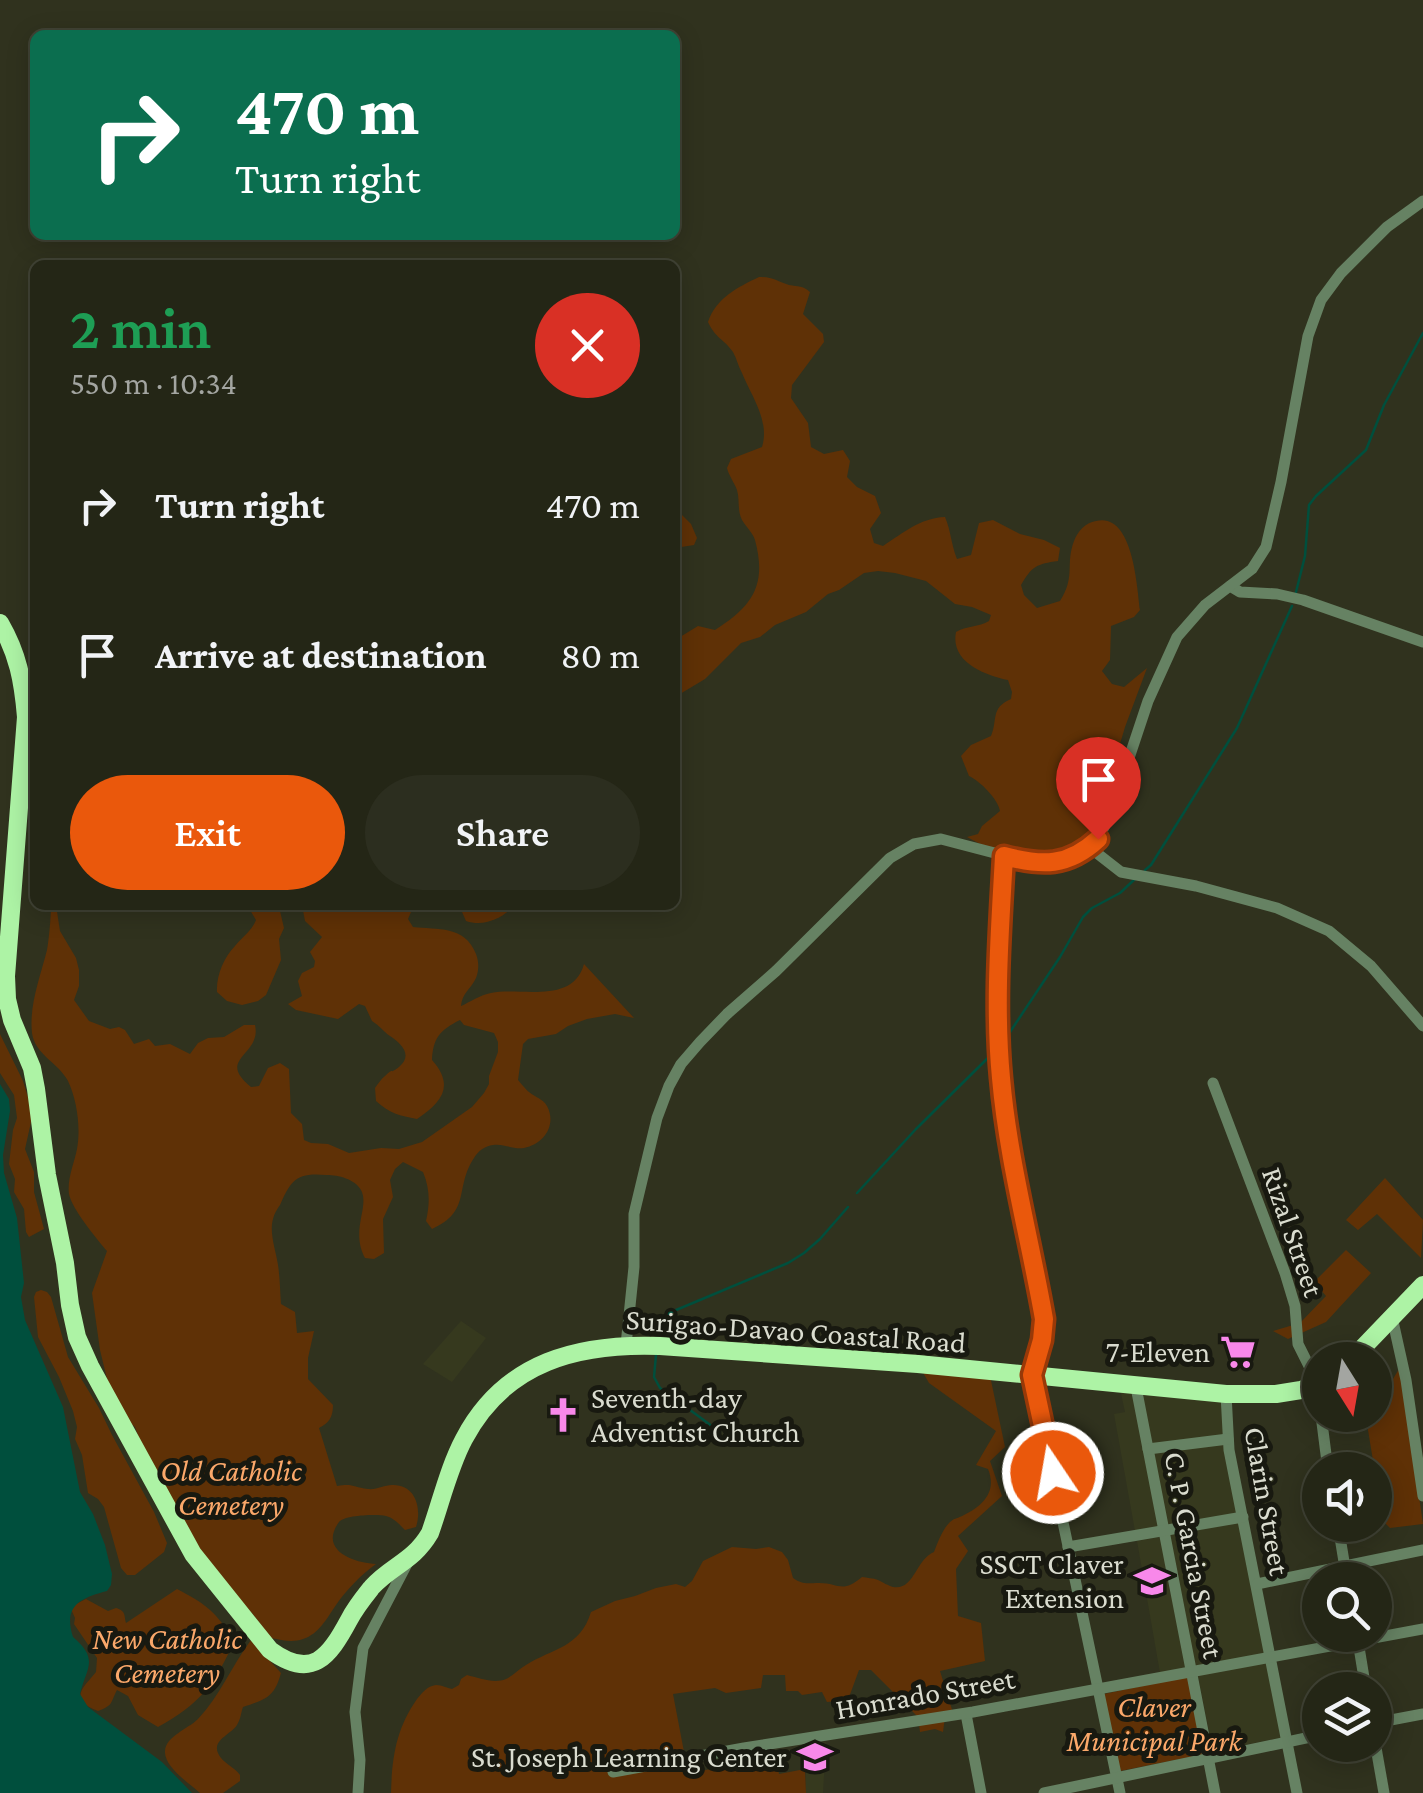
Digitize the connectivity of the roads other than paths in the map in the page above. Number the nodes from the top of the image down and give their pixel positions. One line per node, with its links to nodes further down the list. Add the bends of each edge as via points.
1 (1423, 201): 2 (street, via 1379,235 1320,300 1266,547)
2 (1230, 586): 4 (street, via 1303,600); 5 (street, via 1177,637 1104,829)
3 (0, 623): 25 (highway, Surigao-Davao Coastal Road, via 22,676 26,717 7,999 32,1068 82,1349 193,1554 284,1660 304,1664 323,1658 375,1584)
4 (1423, 642)
5 (1090, 846): 6 (street, via 1058,862); 7 (street, via 1121,872 1277,908 1329,931 1371,966)
6 (1004, 856): 12 (street, via 941,839 902,850 682,1064 657,1118 636,1201); 14 (street, via 996,1012 1008,1136 1044,1319)
7 (1423, 1026)
8 (1213, 1083): 13 (street, Rizal Street, via 1285,1273)
9 (1423, 1285): 10 (highway)
10 (1392, 1317): 11 (highway); 20 (street)
11 (1368, 1342)
12 (626, 1345): 14 (highway, Surigao-Davao Coastal Road); 25 (highway, Surigao-Davao Coastal Road, via 552,1360 494,1396 462,1443 430,1533)
13 (1302, 1352)
14 (1032, 1375): 15 (highway, Surigao-Davao Coastal Road); 23 (street)
15 (1136, 1386): 17 (highway, Surigao-Davao Coastal Road); 19 (street, C. P. Garcia Street)
16 (1302, 1390): 17 (highway, Surigao-Davao Coastal Road)
17 (1226, 1394): 18 (street, Clarin Street)
18 (1228, 1439): 19 (street); 21 (street, Clarin Street)
19 (1148, 1449): 22 (street, C. P. Garcia Street)
20 (1423, 1496)
21 (1243, 1517): 22 (street); 28 (street, Clarin Street)
22 (1164, 1531): 23 (street); 33 (street, C. P. Garcia Street)
23 (1068, 1547): 34 (street)
24 (1423, 1550): 26 (street)
25 (410, 1559): 44 (street, via 363,1648 355,1712)
26 (1364, 1562)
27 (1302, 1575): 28 (street)
28 (1257, 1584): 32 (street, Clarin Street)
29 (1423, 1629): 30 (street, Honrado Street)
30 (1392, 1633)
31 (1302, 1650): 32 (street, Honrado Street)
32 (1272, 1657): 33 (street, Honrado Street); 39 (street, Clarin Street)
33 (1192, 1672): 34 (street, Honrado Street); 40 (street, C. P. Garcia Street)
34 (1098, 1689): 35 (street, Honrado Street); 43 (street)
35 (966, 1714): 42 (street, Honrado Street); 45 (street)
36 (1423, 1714): 37 (street)
37 (1392, 1720)
38 (1302, 1739): 39 (street)
39 (1288, 1742): 40 (street); 49 (street, Clarin Street)
40 (1209, 1756): 43 (street); 48 (street, C. P. Garcia Street)
41 (1379, 1762): 50 (street)
42 (613, 1772)
43 (1116, 1777): 46 (street); 47 (street)
44 (358, 1793)
45 (982, 1793)
46 (1044, 1793)
47 (1120, 1793)
48 (1215, 1793)
49 (1297, 1793)
50 (1384, 1793)

